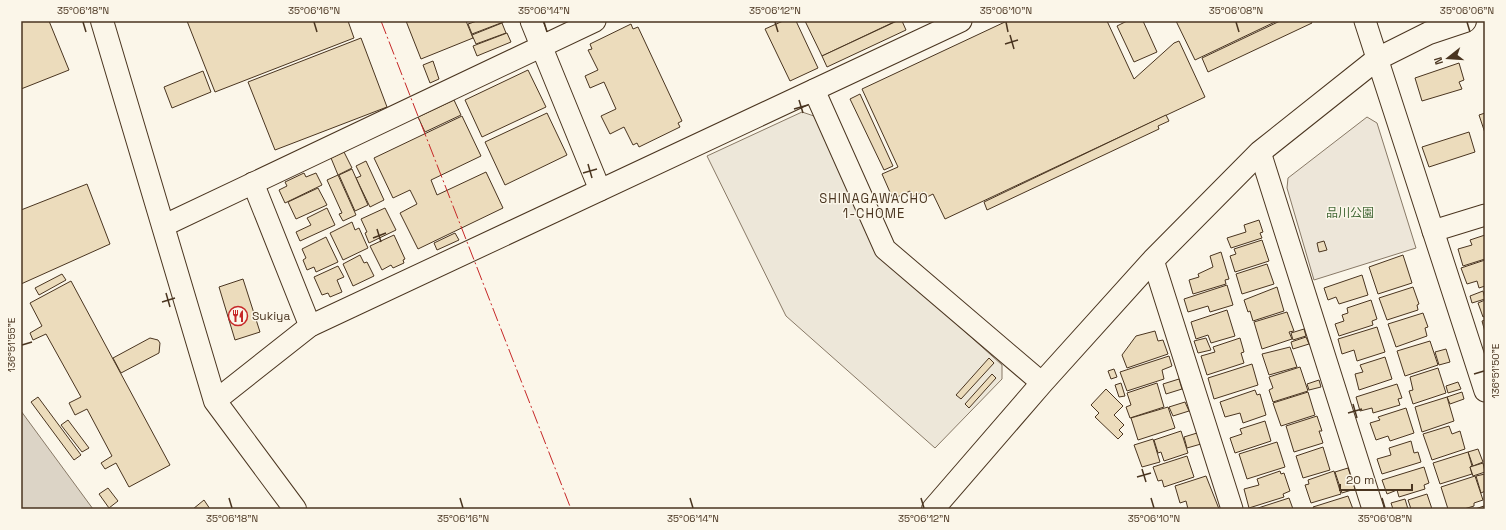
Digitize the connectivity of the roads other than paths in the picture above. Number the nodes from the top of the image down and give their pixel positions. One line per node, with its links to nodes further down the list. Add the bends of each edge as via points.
1 (102, 21): 14 (street)
2 (531, 21): 7 (street)
3 (595, 21): 7 (street)
4 (961, 21): 9 (street)
5 (1365, 21): 8 (street)
6 (1465, 21): 8 (street, via 1429,33)
7 (540, 47): 11 (street); 12 (street)
8 (1377, 59): 10 (street); 15 (street)
9 (814, 90): 12 (street); 18 (street, via 885,249)
10 (1260, 152): 16 (street); 24 (street)
11 (253, 183): 14 (street); 17 (street)
12 (600, 190): 17 (street)
13 (1485, 215): 15 (street)
14 (163, 226): 20 (street)
15 (1433, 231): 19 (street)
16 (1153, 260): 18 (street); 23 (street)
17 (310, 326): 20 (street)
18 (1042, 383): 22 (street)
19 (1485, 391)
20 (215, 401): 21 (street)
21 (295, 509)
22 (933, 509)
23 (1232, 509)
24 (1373, 509)

